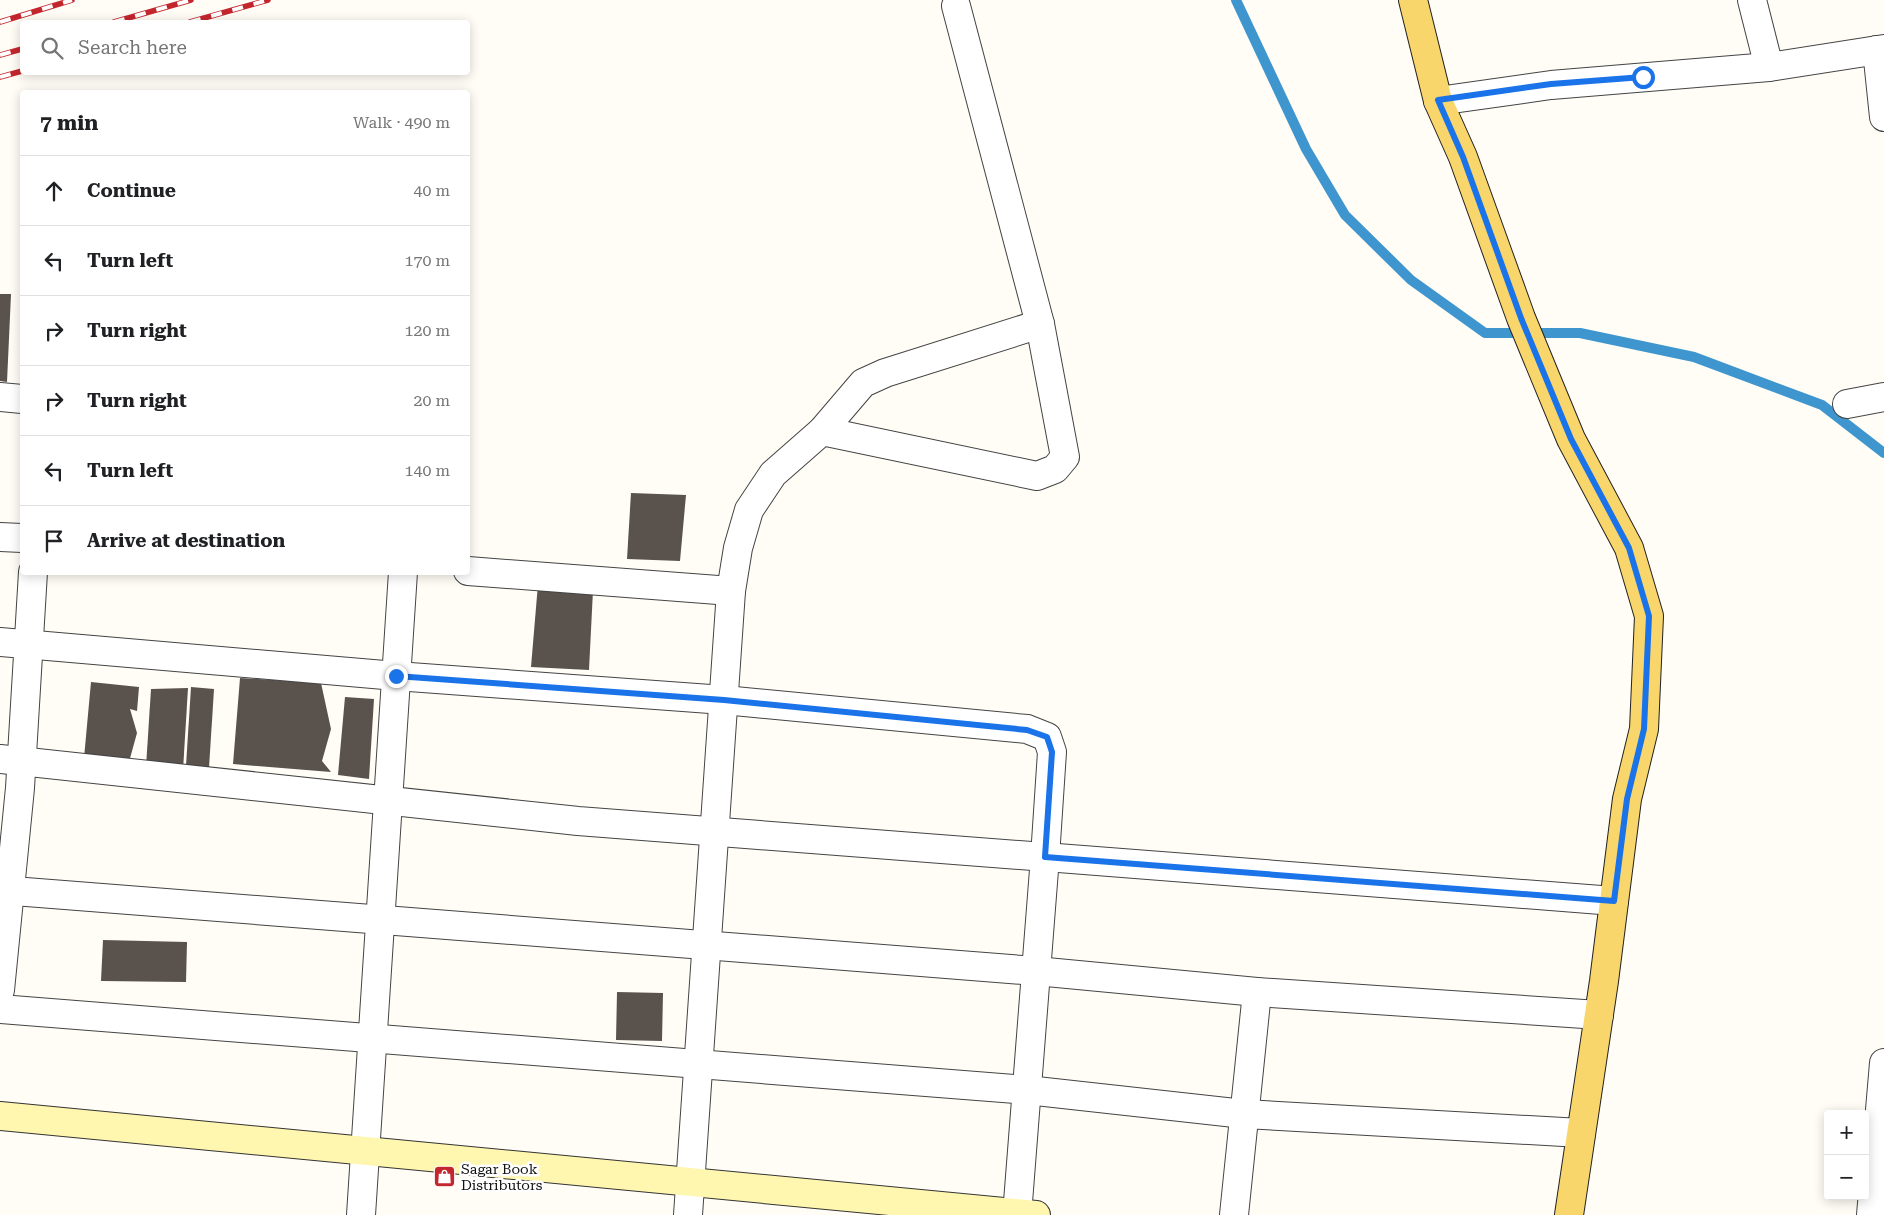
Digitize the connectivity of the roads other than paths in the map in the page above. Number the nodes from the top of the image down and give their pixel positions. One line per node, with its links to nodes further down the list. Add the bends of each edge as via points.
1 (1413, 0): 6 (main road)
2 (1752, 0): 5 (street)
3 (956, 6): 8 (street)
4 (1880, 50): 5 (street); 7 (street)
5 (1769, 68): 6 (street, via 1551,84)
6 (1438, 100): 29 (main road, via 1571,439 1629,548 1649,616 1644,729 1627,799)
7 (1884, 117)
8 (1040, 324): 13 (street, via 885,373 863,384); 13 (street, via 1065,457 1055,469 1037,476)
9 (0, 397): 11 (street)
10 (1884, 397): 12 (street)
11 (20, 399)
12 (1847, 404)
13 (822, 431): 19 (street, via 773,474 748,510)
14 (0, 537): 15 (street)
15 (20, 538)
16 (470, 571): 19 (street)
17 (33, 575): 21 (street)
18 (403, 575): 22 (street)
19 (732, 591): 23 (street)
20 (0, 642): 21 (street)
21 (28, 644): 22 (street); 24 (street)
22 (396, 676): 23 (street); 25 (street)
23 (724, 700): 26 (street); 27 (street, via 1027,730 1047,737 1052,752)
24 (11, 759): 25 (street); 28 (street)
25 (388, 800): 26 (street); 30 (street)
26 (715, 832): 27 (street); 31 (street)
27 (1045, 857): 29 (street); 32 (street)
28 (5, 891): 30 (street); 33 (street)
29 (1614, 901): 36 (main road)
30 (380, 920): 31 (street); 37 (street)
31 (707, 945): 32 (street); 39 (street)
32 (1036, 971): 34 (street); 40 (street)
33 (0, 990)
34 (1257, 992): 36 (street); 41 (street)
35 (0, 1009): 37 (street)
36 (1599, 1015): 43 (main road)
37 (372, 1038): 39 (street); 44 (street)
38 (1884, 1063): 51 (street)
39 (698, 1064): 40 (street); 45 (street)
40 (1027, 1090): 41 (street); 46 (street)
41 (1244, 1114): 43 (street); 49 (street)
42 (0, 1116): 44 (main road)
43 (1581, 1133): 50 (main road)
44 (365, 1151): 45 (main road); 47 (street)
45 (690, 1181): 46 (main road); 48 (street)
46 (1023, 1214)
47 (361, 1215)
48 (688, 1215)
49 (1234, 1215)
50 (1569, 1215)
51 (1871, 1215)

